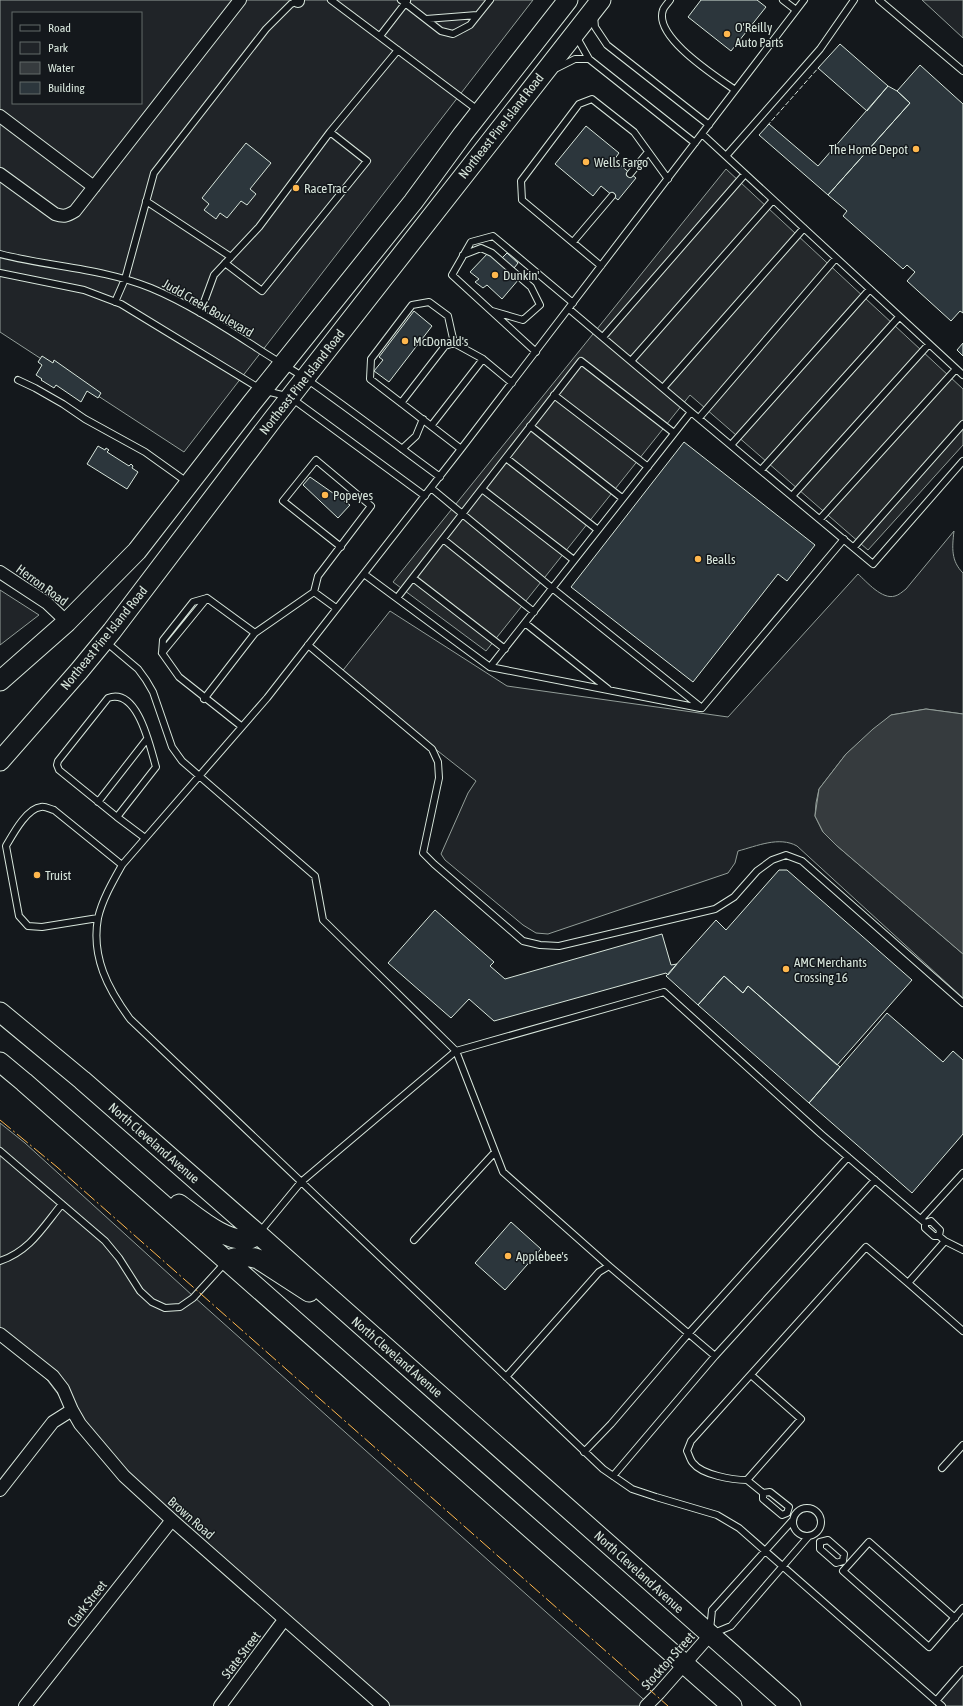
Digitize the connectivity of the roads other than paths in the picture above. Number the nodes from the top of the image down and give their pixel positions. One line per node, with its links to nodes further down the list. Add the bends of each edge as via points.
1 (240, 0): 35 (street)
2 (299, 0): 38 (lane, via 291,4 266,29 154,173)
3 (331, 0): 17 (lane)
4 (490, 0): 14 (lane)
5 (568, 0): 23 (main road, Northeast Pine Island Road)
6 (670, 0): 22 (lane, via 662,11 668,36 692,59)
7 (783, 0): 13 (lane)
8 (804, 0): 13 (lane)
9 (854, 0): 30 (lane, via 820,49)
10 (879, 0): 20 (lane)
11 (405, 1): 15 (lane); 17 (lane)
12 (592, 3): 16 (main road, Northeast Pine Island Road); 25 (lane, via 595,27 607,46)
13 (796, 10): 22 (lane)
14 (477, 15): 15 (lane); 15 (lane, via 470,24 453,34 441,31)
15 (426, 19)
16 (574, 33): 19 (lane); 21 (main road, Northeast Pine Island Road)
17 (380, 36): 18 (lane)
18 (398, 50): 23 (lane); 26 (lane)
19 (589, 59): 21 (lane, via 575,59 560,66); 28 (lane)
20 (963, 71)
21 (530, 88): 64 (main road, Northeast Pine Island Road)
22 (735, 90): 25 (lane)
23 (480, 112): 61 (main road, Northeast Pine Island Road, via 413,202)
24 (0, 116): 35 (street)
25 (709, 125): 27 (lane)
26 (330, 132): 43 (lane, via 259,227); 45 (lane, via 367,161 262,291)
27 (702, 134): 28 (lane); 30 (lane)
28 (695, 143): 34 (lane)
29 (648, 152): 32 (lane); 34 (lane); 40 (lane, via 634,132 592,100 579,104 521,181 522,200)
30 (726, 156): 33 (lane)
31 (0, 174): 35 (street, via 62,217 75,211)
32 (630, 174)
33 (745, 174): 37 (lane); 55 (lane)
34 (668, 179): 46 (lane)
35 (94, 187)
36 (612, 196): 40 (lane)
37 (773, 200): 39 (lane); 60 (lane)
38 (146, 201): 43 (lane); 48 (lane)
39 (804, 228): 44 (lane); 67 (lane)
40 (573, 242): 46 (lane)
41 (0, 254): 48 (lane, Judd Creek Boulevard)
42 (463, 255): 51 (lane, via 471,242 493,236); 52 (lane, via 452,275); 52 (lane, via 480,248 492,252 532,287 540,305 523,320)
43 (231, 258): 45 (lane)
44 (836, 258): 49 (lane); 73 (lane)
45 (225, 263): 53 (lane, via 214,275)
46 (602, 266): 51 (lane)
47 (0, 273): 50 (lane, via 84,290)
48 (124, 279): 50 (lane); 53 (lane, Judd Creek Boulevard, via 151,288)
49 (870, 289): 54 (lane); 79 (lane)
50 (115, 302): 68 (lane)
51 (571, 306): 55 (lane); 58 (lane)
52 (491, 311): 58 (lane)
53 (200, 313): 61 (lane, Judd Creek Boulevard)
54 (899, 317): 57 (lane); 85 (lane)
55 (603, 337): 60 (lane)
56 (454, 343): 59 (lane); 71 (lane, via 445,346); 71 (lane, via 448,316 429,302 412,305 371,359 370,378)
57 (929, 344): 62 (lane); 91 (lane)
58 (536, 352): 66 (lane)
59 (483, 359): 66 (lane); 76 (lane)
60 (631, 361): 67 (lane)
61 (283, 365): 64 (lane, Judd Creek Boulevard); 68 (main road, Northeast Pine Island Road)
62 (956, 369): 63 (lane); 94 (lane)
63 (963, 375)
64 (305, 378): 70 (main road, Northeast Pine Island Road); 80 (lane, Judd Creek Boulevard)
65 (18, 380): 87 (lane, via 145,452)
66 (512, 383): 81 (lane)
67 (663, 388): 72 (lane)
68 (262, 390): 70 (lane); 87 (main road, Northeast Pine Island Road)
69 (554, 395): 77 (lane); 78 (lane, via 581,361); 84 (lane)
70 (290, 397): 90 (lane); 112 (main road, Northeast Pine Island Road)
71 (401, 402): 74 (lane)
72 (691, 412): 73 (lane); 78 (lane)
73 (699, 418): 79 (lane)
74 (423, 420): 76 (lane); 80 (lane, via 416,436)
75 (963, 424): 99 (lane)
76 (431, 426): 81 (lane)
77 (530, 426): 82 (lane); 92 (lane)
78 (674, 433): 84 (lane)
79 (732, 445): 85 (lane)
80 (402, 449): 86 (lane, Judd Creek Boulevard)
81 (461, 449): 86 (lane)
82 (506, 458): 89 (lane); 95 (lane)
83 (963, 461): 99 (lane, via 873,564)
84 (648, 467): 92 (lane)
85 (761, 470): 91 (lane)
86 (440, 477): 88 (lane)
87 (189, 483): 109 (main road, Northeast Pine Island Road, via 137,551)
88 (431, 488): 90 (lane); 93 (lane)
89 (482, 489): 93 (lane); 100 (lane)
90 (425, 496): 102 (lane)
91 (792, 496): 94 (lane)
92 (622, 498): 95 (lane)
93 (463, 514): 96 (lane); 104 (lane)
94 (820, 519): 97 (lane)
95 (598, 530): 100 (lane)
96 (443, 539): 103 (lane); 108 (lane)
97 (844, 539): 99 (lane); 119 (lane)
98 (341, 547): 98 (lane, via 371,506 316,460 284,501); 105 (lane, via 318,576)
99 (854, 547)
100 (574, 560): 104 (lane)
101 (0, 572): 109 (street, Herron Road, via 41,599)
102 (364, 574): 106 (lane); 107 (lane)
103 (413, 578): 106 (lane); 114 (lane)
104 (552, 588): 108 (lane); 119 (lane)
105 (314, 592): 107 (lane); 111 (lane)
106 (397, 598): 115 (lane)
107 (336, 608): 113 (lane)
108 (534, 612): 110 (lane)
109 (67, 622): 116 (main road, Northeast Pine Island Road)
110 (525, 623): 114 (lane); 117 (lane)
111 (255, 633): 118 (lane); 118 (lane, via 207,598 193,602 163,640 162,653 179,677)
112 (104, 641): 122 (main road, Northeast Pine Island Road); 123 (lane, via 138,669 146,680 153,692 172,747 182,761)
113 (308, 645): 120 (lane, via 267,698); 129 (lane, via 432,749 438,762 439,778 423,853 523,941 559,946 715,909 734,897 772,860 786,855 802,860)
114 (505, 649): 115 (lane)
115 (490, 667): 117 (lane)
116 (0, 681)
117 (609, 690): 119 (lane)
118 (204, 699): 120 (lane)
119 (702, 708)
120 (241, 726): 123 (lane)
121 (147, 739): 124 (lane); 124 (lane, via 139,715 130,704 115,696 108,698 58,760 59,770); 125 (lane, via 156,767)
122 (0, 761)
123 (199, 775): 126 (lane); 131 (lane, via 315,876 323,920)
124 (98, 802): 125 (lane)
125 (117, 817): 126 (lane)
126 (145, 838): 127 (lane)
127 (122, 865): 128 (lane); 128 (lane, via 54,810 42,806 33,809 18,826 6,846 19,916 28,926 42,927)
128 (98, 918): 139 (lane, via 96,947 113,996 130,1018)
129 (963, 1003)
130 (0, 1012): 142 (main road, North Cleveland Avenue)
131 (456, 1051): 134 (lane); 136 (lane, via 664,992); 139 (lane)
132 (0, 1062): 135 (main road)
133 (0, 1151): 140 (lane)
134 (495, 1152): 143 (lane); 148 (lane, via 503,1172)
135 (106, 1154): 142 (main road, via 223,1234 236,1239 250,1239); 146 (main road)
136 (848, 1157): 138 (lane); 152 (lane)
137 (963, 1173): 141 (lane)
138 (875, 1180): 141 (lane); 154 (lane)
139 (301, 1182): 142 (lane); 156 (lane)
140 (62, 1204): 146 (lane, via 105,1241 144,1295 165,1308 180,1307 193,1298); 147 (lane, via 27,1247)
141 (923, 1221): 144 (lane, via 930,1221 940,1230 939,1236)
142 (258, 1234): 150 (main road, North Cleveland Avenue)
143 (414, 1240)
144 (945, 1241): 145 (lane); 149 (lane)
145 (963, 1250)
146 (227, 1260): 150 (main road, via 241,1256 258,1258); 177 (main road)
147 (0, 1261)
148 (609, 1266): 152 (lane); 156 (lane, via 599,1272)
149 (908, 1283): 151 (lane); 155 (lane, via 866,1247)
150 (367, 1330): 176 (main road, North Cleveland Avenue)
151 (963, 1331)
152 (689, 1333): 154 (lane); 159 (lane)
153 (0, 1334): 157 (street, Brown Road, via 52,1376 63,1389)
154 (715, 1356): 161 (lane)
155 (751, 1375): 162 (lane, via 801,1419); 162 (lane, via 691,1441 687,1451 693,1463 705,1471 732,1480)
156 (506, 1377): 159 (lane)
157 (72, 1410): 163 (street, via 53,1422); 167 (street, Brown Road, via 80,1424 124,1476)
158 (963, 1445): 160 (lane)
159 (584, 1452): 161 (lane)
160 (942, 1468)
161 (613, 1476): 170 (lane, via 638,1491 717,1514 739,1528)
162 (747, 1480): 164 (lane)
163 (0, 1490)
164 (763, 1493): 165 (lane, via 763,1499 782,1515); 165 (lane, via 770,1492 789,1507)
165 (787, 1513): 166 (lane)
166 (793, 1519): 168 (lane, via 796,1532 804,1537); 168 (lane, via 799,1510 804,1508 817,1512 822,1525); 170 (lane)
167 (172, 1520): 175 (street, Brown Road); 180 (street, Clark Street)
168 (811, 1536): 169 (lane); 172 (lane)
169 (820, 1542): 171 (lane, via 828,1540 844,1554); 171 (lane, via 820,1549 836,1564)
170 (765, 1551): 172 (lane); 176 (lane, via 712,1610)
171 (846, 1563): 174 (lane, via 869,1542); 174 (lane, via 843,1571 929,1647)
172 (783, 1566): 176 (lane, via 731,1626); 179 (lane)
173 (963, 1608): 174 (lane)
174 (954, 1618)
175 (284, 1620): 181 (street, State Street); 182 (street, Brown Road)
176 (710, 1635): 177 (street, Stockton Street); 185 (main road, North Cleveland Avenue)
177 (684, 1664): 183 (street, Stockton Street); 184 (main road)
178 (963, 1670): 179 (lane)
179 (936, 1701): 186 (lane)
180 (25, 1706)
181 (220, 1706)
182 (383, 1706)
183 (646, 1706)
184 (732, 1706)
185 (791, 1706)
186 (942, 1706)

